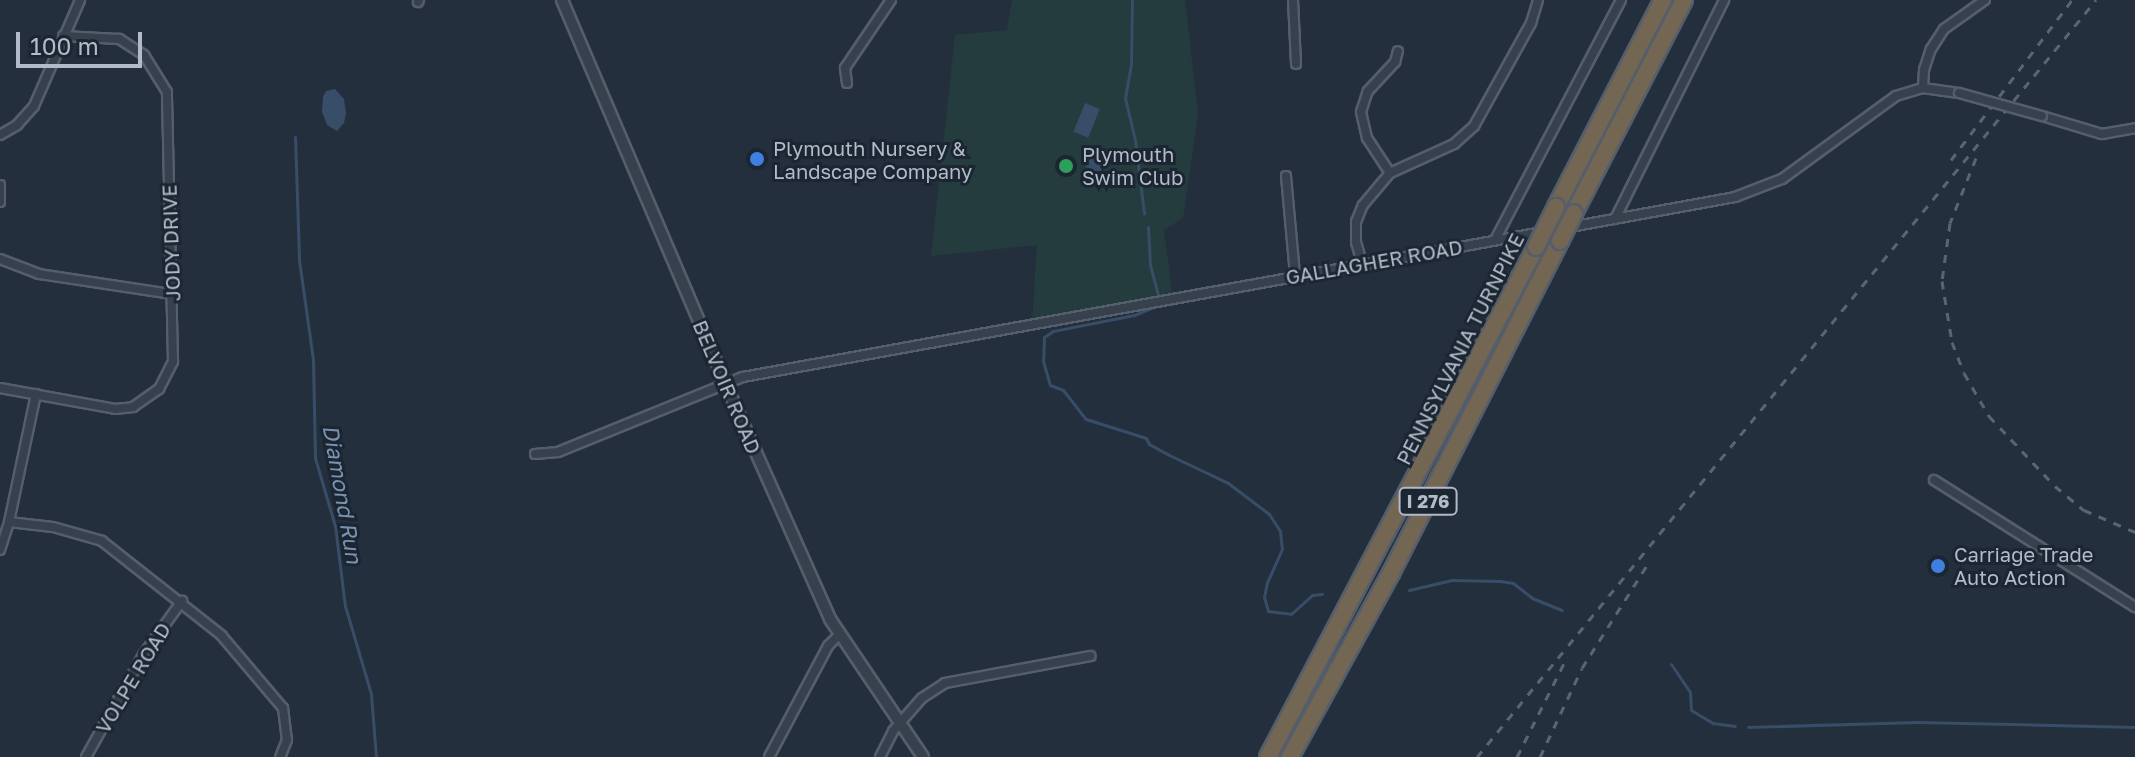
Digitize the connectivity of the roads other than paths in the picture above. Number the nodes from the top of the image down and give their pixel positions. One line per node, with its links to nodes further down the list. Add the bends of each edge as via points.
1 (80, 0): 11 (street)
2 (562, 0): 28 (street, BELVOIR ROAD)
3 (891, 0): 14 (street, via 845,68)
4 (1293, 0): 13 (street)
5 (1538, 0): 18 (street, via 1531,23 1474,126 1454,144)
6 (1621, 0): 23 (street)
7 (1663, 0): 45 (highway, PENNSYLVANIA TURNPIKE / I 276, bridge)
8 (1684, 0): 46 (highway, PENNSYLVANIA TURNPIKE / I 276, bridge, via 1391,573)
9 (1724, 0): 22 (street)
10 (1985, 0): 15 (street, via 1944,29 1931,49)
11 (63, 36): 17 (street, via 30,112); 27 (street, JODY DRIVE, via 119,39 144,55 162,80 167,92)
12 (1398, 51): 18 (street, via 1395,62 1368,91 1361,112 1367,138)
13 (1296, 64)
14 (847, 83)
15 (1923, 88): 16 (street, GALLAGHER ROAD, bridge, via 1959,93 2102,134); 22 (street, GALLAGHER ROAD, via 1882,104 1782,179 1754,192)
16 (2135, 128)
17 (0, 135)
18 (1390, 173): 25 (street, via 1356,222)
19 (1286, 176): 26 (street)
20 (0, 185): 21 (street)
21 (0, 202)
22 (1615, 219): 23 (street, GALLAGHER ROAD)
23 (1495, 240): 25 (street, GALLAGHER ROAD)
24 (0, 259): 27 (street, via 39,274)
25 (1362, 263): 26 (street, GALLAGHER ROAD)
26 (1295, 275): 28 (street, GALLAGHER ROAD, via 743,377)
27 (172, 294): 30 (street, JODY DRIVE, via 173,361 165,382 144,403 115,409)
28 (726, 385): 31 (street, GALLAGHER ROAD, via 558,452); 37 (street, BELVOIR ROAD)
29 (0, 388): 30 (street, JODY DRIVE)
30 (36, 394): 33 (street)
31 (535, 454)
32 (1934, 480): 36 (street)
33 (9, 522): 34 (street); 35 (street, via 102,541)
34 (0, 550)
35 (182, 601): 40 (street, VOLPE ROAD, via 143,655); 41 (street, via 221,635 283,708 287,740)
36 (2135, 607)
37 (839, 635): 39 (street, BELVOIR ROAD); 42 (street)
38 (1091, 656): 39 (street, via 956,679 922,698)
39 (900, 723): 43 (street); 44 (street, BELVOIR ROAD)
40 (86, 757)
41 (280, 757)
42 (769, 757)
43 (880, 757)
44 (923, 757)
45 (1268, 757)
46 (1290, 757)

